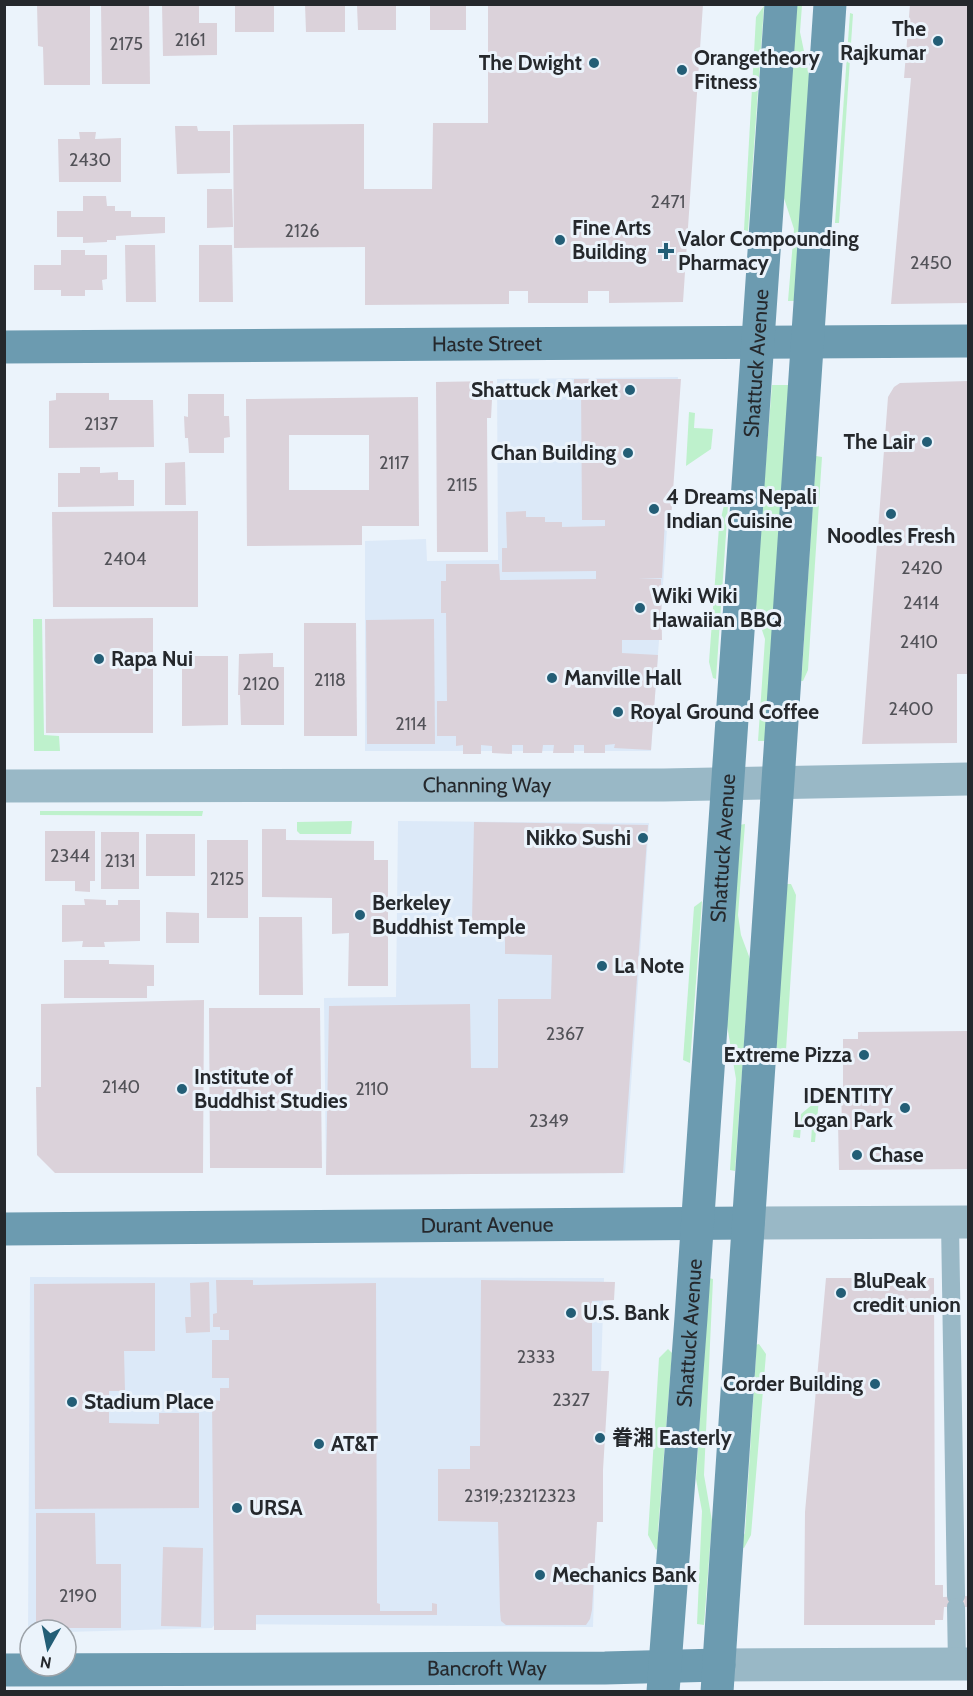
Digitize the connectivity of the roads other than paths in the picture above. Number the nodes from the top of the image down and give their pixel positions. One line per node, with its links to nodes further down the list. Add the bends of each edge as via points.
1 (781, 4): 5 (main road, Shattuck Avenue)
2 (830, 4): 4 (main road)
3 (969, 342): 4 (main road, Haste Street)
4 (808, 343): 5 (main road, Haste Street); 8 (main road)
5 (757, 344): 6 (main road, Haste Street); 9 (main road, Shattuck Avenue)
6 (4, 347)
7 (969, 779): 8 (street, Channing Way)
8 (778, 782): 9 (street, Channing Way); 12 (main road)
9 (727, 783): 10 (street, Channing Way); 13 (main road, Shattuck Avenue)
10 (4, 786)
11 (959, 1222): 12 (street, Durant Avenue); 15 (lane, via 956,1602)
12 (748, 1223): 13 (main road, Durant Avenue); 17 (main road)
13 (697, 1224): 14 (main road, Durant Avenue); 18 (main road, Shattuck Avenue)
14 (4, 1228)
15 (963, 1664): 17 (street, Bancroft Way)
16 (4, 1670): 18 (main road, Bancroft Way)
17 (718, 1678): 18 (main road, Bancroft Way)
18 (665, 1679)

